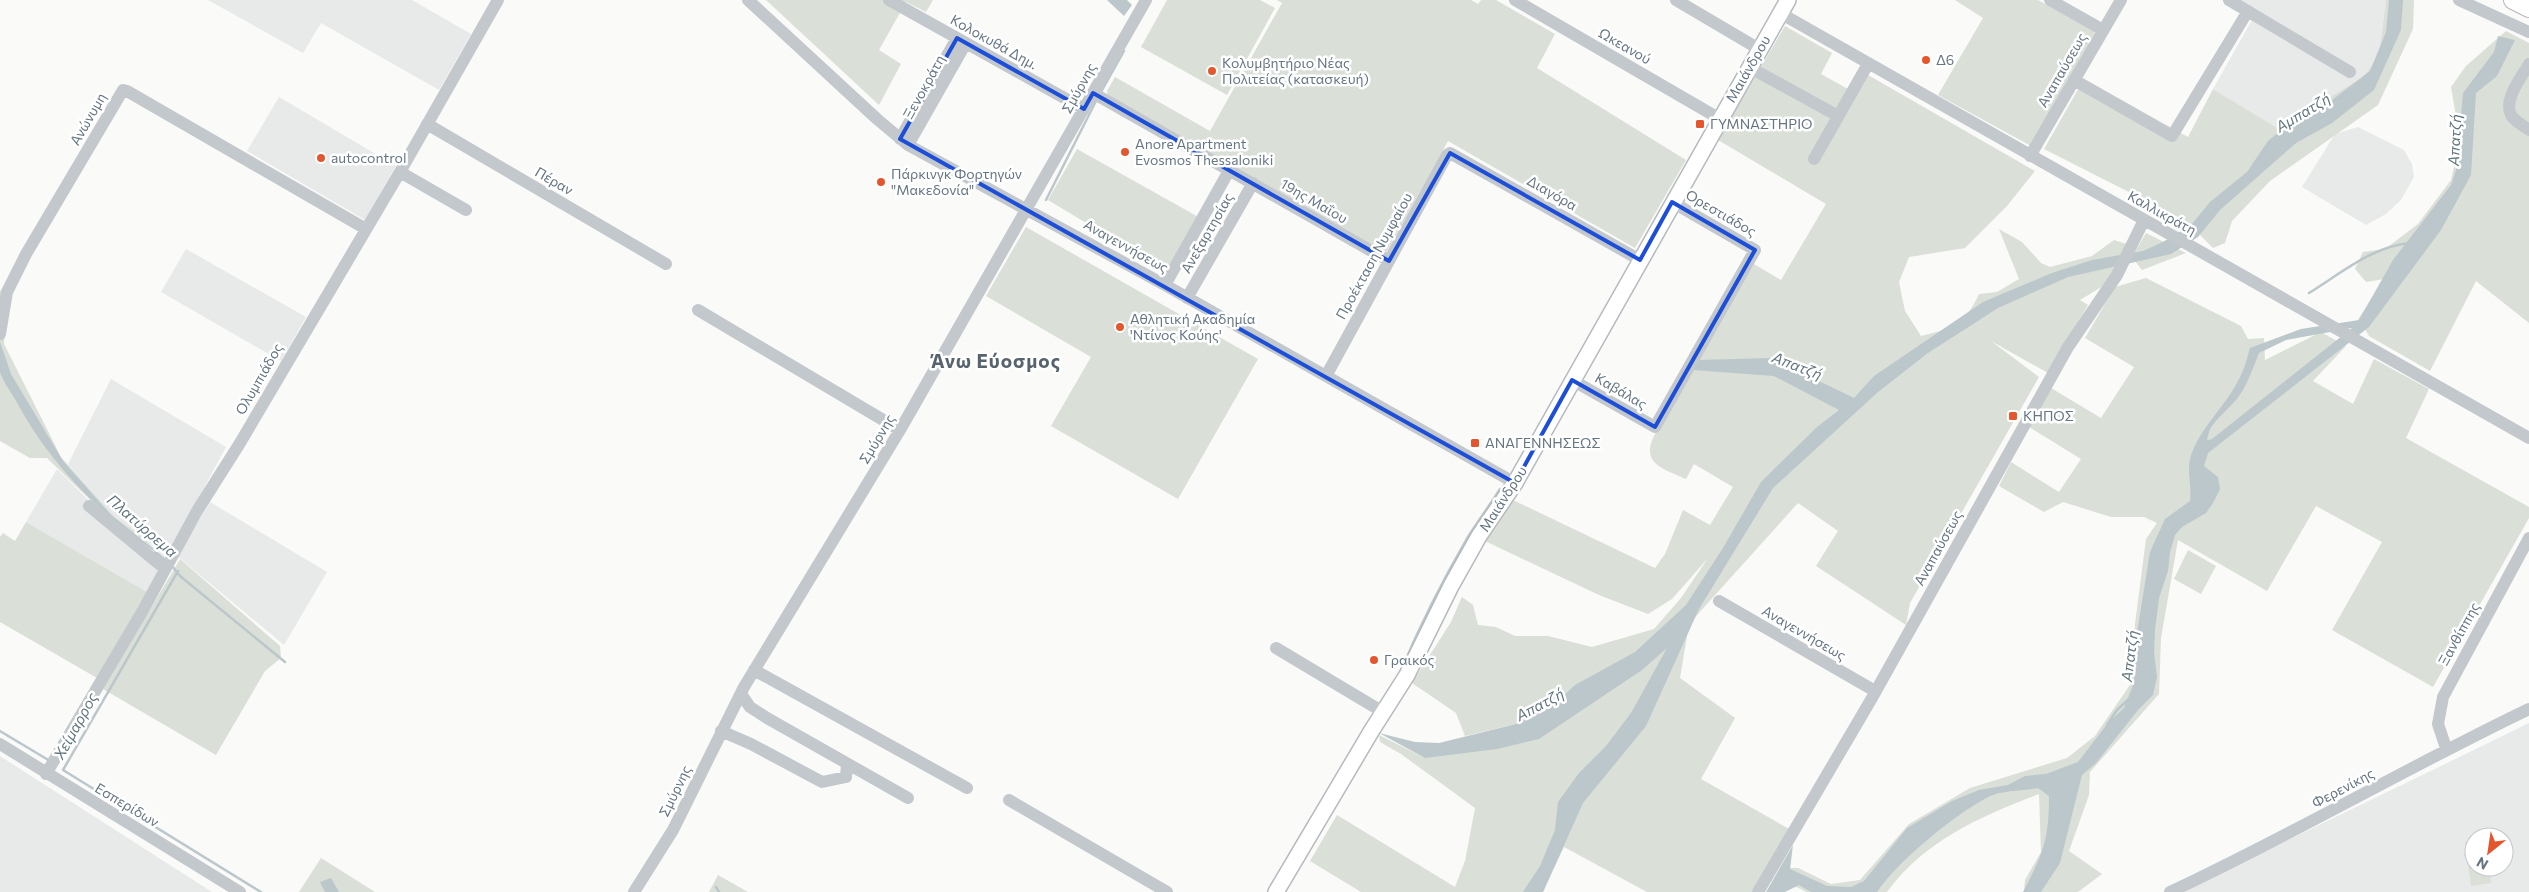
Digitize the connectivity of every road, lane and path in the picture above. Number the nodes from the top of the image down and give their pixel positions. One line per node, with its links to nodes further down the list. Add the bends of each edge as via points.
1 (498, 0): 26 (street, Ολυμπιάδος)
2 (889, 0): 15 (street, Κολοκυθά Δημ.)
3 (1146, 0): 22 (street, Σμύρνης)
4 (1515, 0): 25 (street, Ωκεανού)
5 (1676, 0): 16 (street)
6 (2050, 0): 13 (street)
7 (2121, 0): 13 (street, Αναπαύσεως)
8 (2229, 0): 12 (street)
9 (2459, 0): 14 (street)
10 (751, 1): 28 (street, Αναγεννήσεως)
11 (1784, 6): 16 (main road, Μαιάνδρου); 17 (street, Καλλικράτη)
12 (2248, 11): 20 (street); 21 (street, via 2172,136)
13 (2103, 30): 21 (street, Αναπαύσεως)
14 (2529, 32)
15 (961, 41): 23 (street, Κολοκυθά Δημ.); 28 (street, Ξενοκράτη)
16 (1759, 49): 19 (main road, Μαιάνδρου)
17 (1868, 64): 24 (street); 30 (street, Καλλικράτη)
18 (2529, 64): 27 (street, via 2508,105 2510,114)
19 (1749, 67): 24 (street); 25 (main road, Μαιάνδρου)
20 (2350, 72)
21 (2074, 80): 30 (street, Αναπαύσεως)
22 (1093, 93): 23 (street, Σμύρνης); 32 (street, 19ης Μαΐου)
23 (1084, 109): 36 (street, Σμύρνης)
24 (1838, 116): 31 (street)
25 (1720, 118): 35 (main road, Μαιάνδρου)
26 (427, 124): 33 (street, Ολυμπιάδος); 42 (street, Πέραν)
27 (2529, 130)
28 (904, 142): 36 (street, Αναγεννήσεως)
29 (1450, 153): 40 (street, Διαγόρα); 41 (street, Προέκταση Νυμφαίου)
30 (2030, 156): 38 (street, Καλλικράτη)
31 (1814, 159)
32 (1230, 169): 34 (street, 19ης Μαΐου); 43 (street, Ανεξαρτησίας)
33 (400, 172): 37 (street); 39 (street, Ολυμπιάδος)
34 (1253, 183): 41 (street, 19ης Μαΐου); 44 (street, Ανεξαρτησίας)
35 (1672, 202): 40 (main road, Μαιάνδρου); 49 (street, Ορεστιάδος, via 1755,250)
36 (1028, 209): 43 (street, Αναγεννήσεως); 50 (street, Σμύρνης)
37 (466, 210)
38 (2144, 220): 51 (street, Καλλικράτη); 59 (street, Αναπαύσεως, via 2117,275 2068,348)
39 (366, 229): 46 (street, Ανώνυμη, via 124,90 26,254 6,295); 55 (street, Ολυμπιάδος, via 240,443 196,511)
40 (1640, 260): 48 (main road, Μαιάνδρου)
41 (1390, 261): 47 (street, Προέκταση Νυμφαίου)
42 (666, 264)
43 (1165, 285): 44 (street, Αναγεννήσεως)
44 (1187, 298): 47 (street, Αναγεννήσεως)
45 (698, 310): 50 (street)
46 (0, 334)
47 (1326, 376): 52 (street, Αναγεννήσεως)
48 (1572, 380): 49 (street, Καβάλας); 52 (main road, Μαιάνδρου)
49 (1655, 428)
50 (900, 430): 58 (street, Σμύρνης)
51 (2529, 438)
52 (1515, 483): 62 (main road, Μαιάνδρου, via 1465,561 1407,675)
53 (89, 506): 55 (street)
54 (2529, 538): 65 (street, Ξανθίππης, via 2442,701 2438,724)
55 (165, 569): 67 (street, Ολυμπιάδος)
56 (1719, 601): 59 (street, Αναγεννήσεως)
57 (1276, 648): 62 (street)
58 (754, 670): 60 (street, Σμύρνης); 68 (street)
59 (1875, 691): 75 (street, Αναπαύσεως)
60 (741, 694): 63 (street, Σμύρνης); 66 (street, via 750,708)
61 (2529, 709): 65 (street, Φερενίκης)
62 (1383, 712): 74 (main road, Μαιάνδρου)
63 (721, 731): 66 (street, via 822,782 846,777); 72 (street, Σμύρνης, via 673,830)
64 (0, 744): 67 (street, Εσπερίδων)
65 (2446, 748): 76 (street, Φερενίκης, via 2327,814)
66 (847, 764): 69 (street)
67 (46, 774): 71 (street, Εσπερίδων)
68 (968, 788)
69 (908, 798)
70 (1009, 800): 73 (street)
71 (240, 892)
72 (634, 892)
73 (1167, 892)
74 (1276, 892)
75 (1758, 892)
76 (2170, 892)

